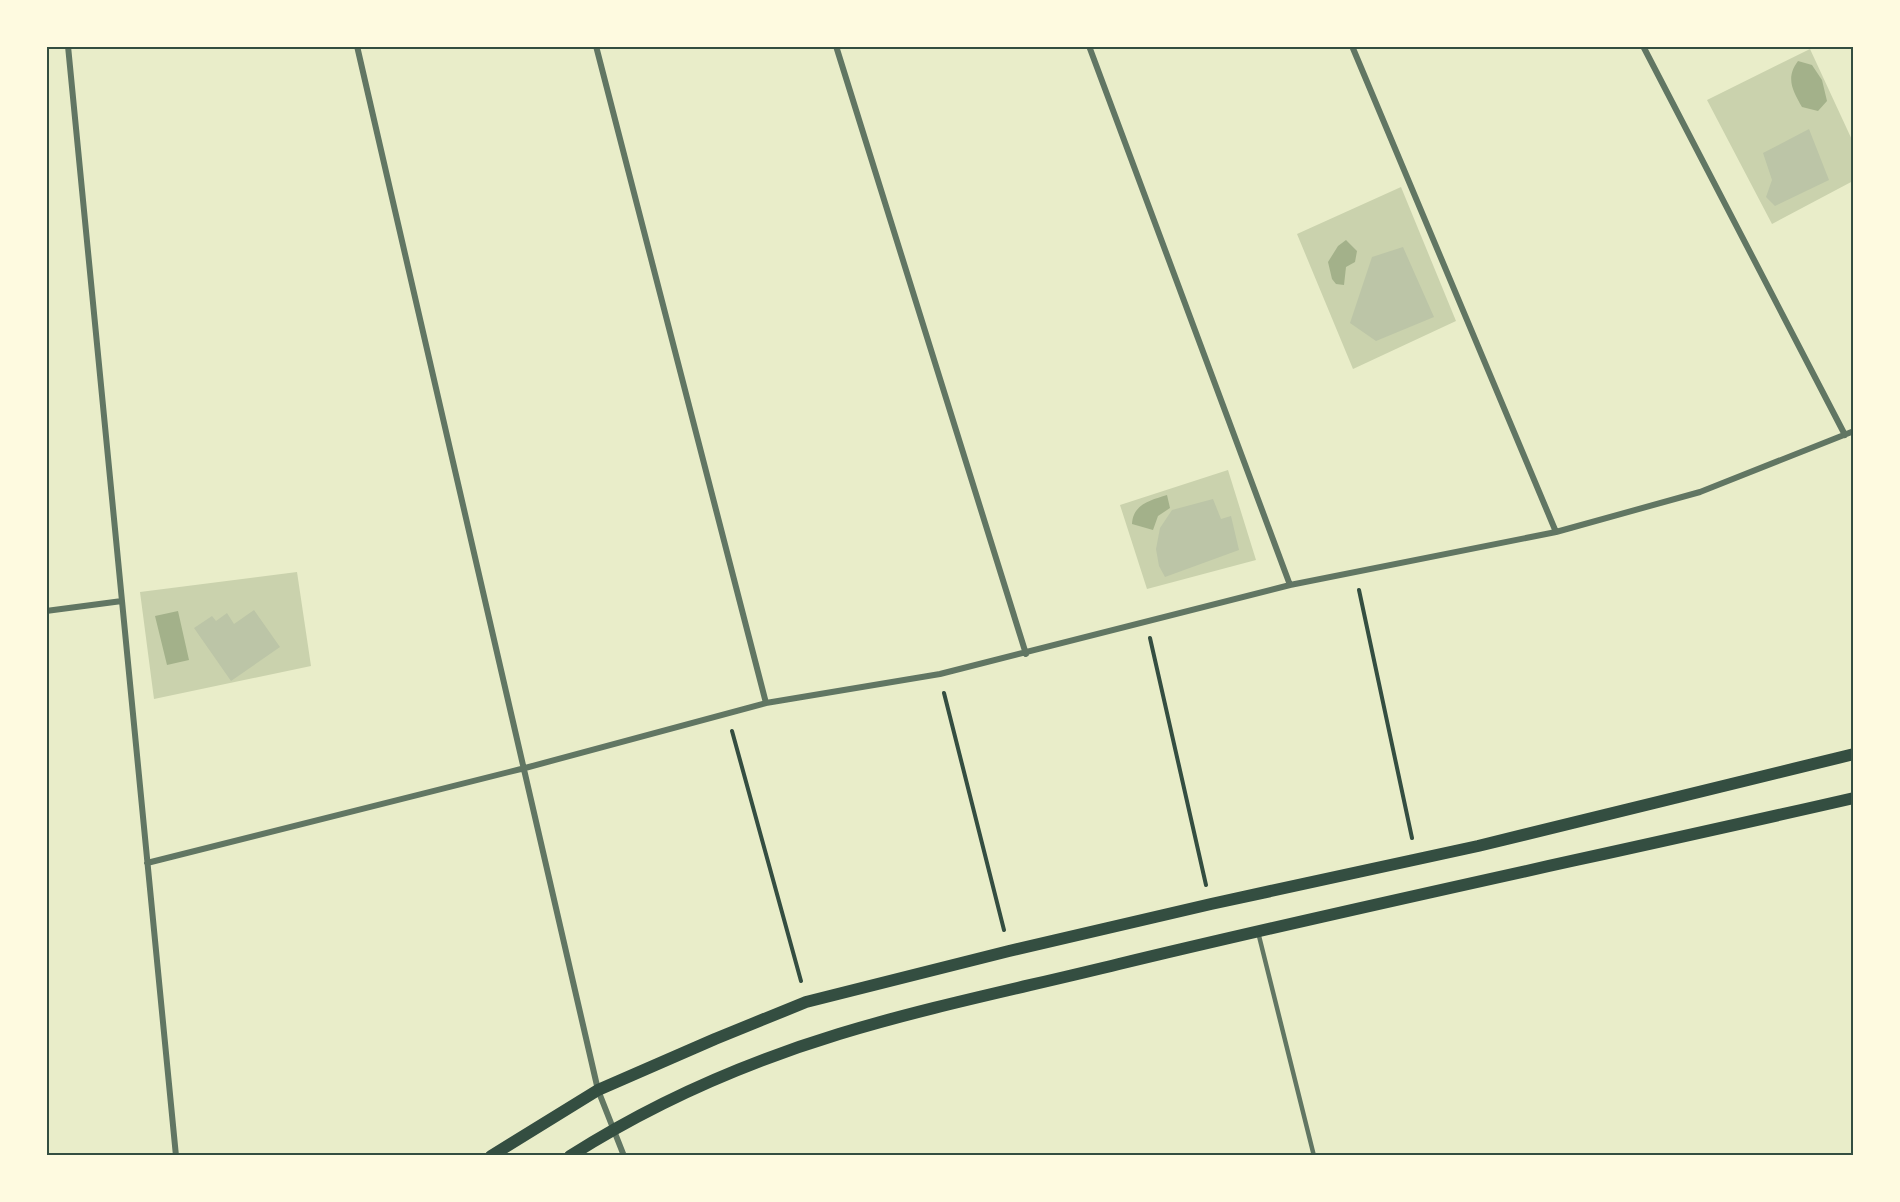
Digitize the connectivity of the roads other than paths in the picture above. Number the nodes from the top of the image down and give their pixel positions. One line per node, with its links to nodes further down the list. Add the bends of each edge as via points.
1 (68, 46): 12 (street)
2 (357, 46): 17 (street)
3 (596, 46): 15 (street)
4 (836, 46): 14 (street)
5 (1089, 46): 11 (street)
6 (1352, 46): 10 (street)
7 (1643, 46): 9 (street)
8 (1854, 431): 9 (street)
9 (1845, 435): 10 (street, via 1700,492)
10 (1556, 532): 11 (street)
11 (1290, 585): 14 (street)
12 (122, 602): 13 (street); 19 (street)
13 (46, 610)
14 (1026, 654): 15 (street, via 939,674)
15 (766, 703): 17 (street)
16 (1854, 754): 21 (main road, via 806,1002)
17 (525, 768): 19 (street); 21 (street)
18 (1854, 798): 20 (main road)
19 (147, 863): 23 (street)
20 (1258, 932): 22 (main road, via 839,1034 696,1087); 27 (lane)
21 (598, 1090): 22 (street); 24 (main road)
22 (612, 1129): 25 (main road); 26 (street)
23 (176, 1155)
24 (490, 1155)
25 (570, 1155)
26 (624, 1155)
27 (1314, 1155)

